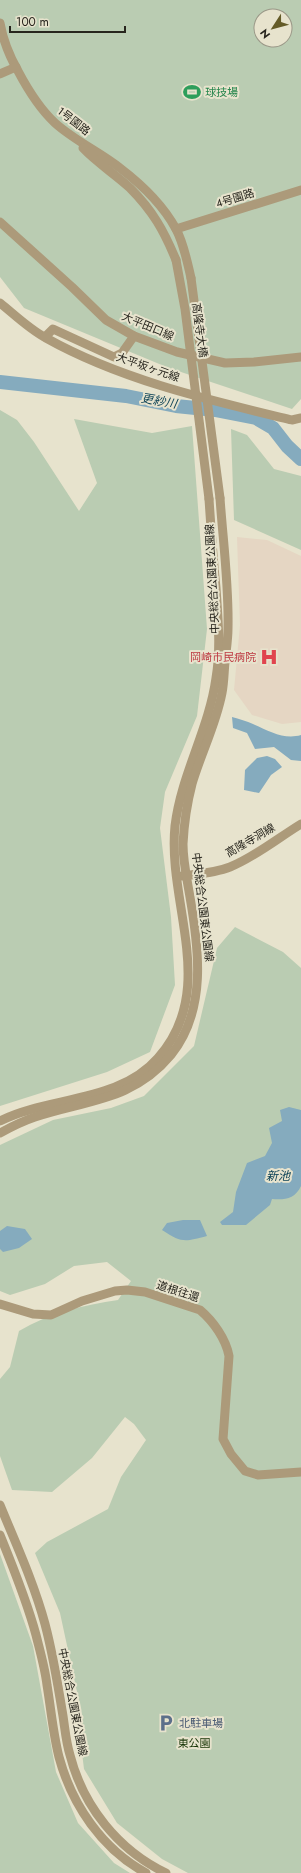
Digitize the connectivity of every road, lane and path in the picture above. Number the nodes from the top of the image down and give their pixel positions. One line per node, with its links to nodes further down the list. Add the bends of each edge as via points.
1 (0, 23): 2 (street, 1号園路, via 8,51)
2 (16, 67): 3 (street); 4 (street, 1号園路, via 40,108)
3 (0, 74)
4 (72, 137): 7 (street, 1号園路, via 120,168 148,193); 16 (street, 高隆寺大橋, bridge, via 92,158 130,188 164,230 176,260 186,309 209,499 219,631 216,678 209,714 186,777 175,826 175,854)
5 (301, 190): 7 (street, 4号園路)
6 (0, 222): 10 (street, 大平田口線, via 106,320)
7 (176, 229): 8 (street, 1号園路)
8 (191, 278): 14 (street, 高隆寺大橋, bridge)
9 (0, 303): 11 (street, 大平坂ヶ元線)
10 (134, 336): 11 (street, via 122,353 114,357 54,329); 12 (street, 大平田口線, via 177,352 225,363)
11 (45, 337): 13 (street, 大平坂ヶ元線, via 78,354 135,377 227,405 292,420)
12 (301, 357)
13 (301, 418)
14 (220, 498): 16 (street, 中央総合公園東公園線, via 228,628 222,692 214,726 189,797)
15 (301, 824): 16 (street, 高隆寺洞線, via 245,860 229,867)
16 (182, 876): 17 (street, via 188,970 182,1020 173,1040 157,1060 123,1084 25,1111); 18 (street, 中央総合公園東公園線, via 196,932 199,968 191,1014 184,1035 172,1053 142,1082 121,1093 35,1117)
17 (0, 1121)
18 (0, 1133)
19 (0, 1304): 20 (street, 道根往還, via 33,1314 51,1315 82,1301 127,1290 145,1292 200,1310 227,1347 224,1439 231,1454 245,1471 258,1475)
20 (301, 1472)
21 (0, 1505): 24 (street, 中央総合公園東公園線, via 45,1623 69,1753 88,1801 110,1832 151,1866)
22 (0, 1535): 23 (street, via 36,1634 59,1757 71,1790 85,1817 99,1835 116,1852)
23 (146, 1873)
24 (166, 1873)

